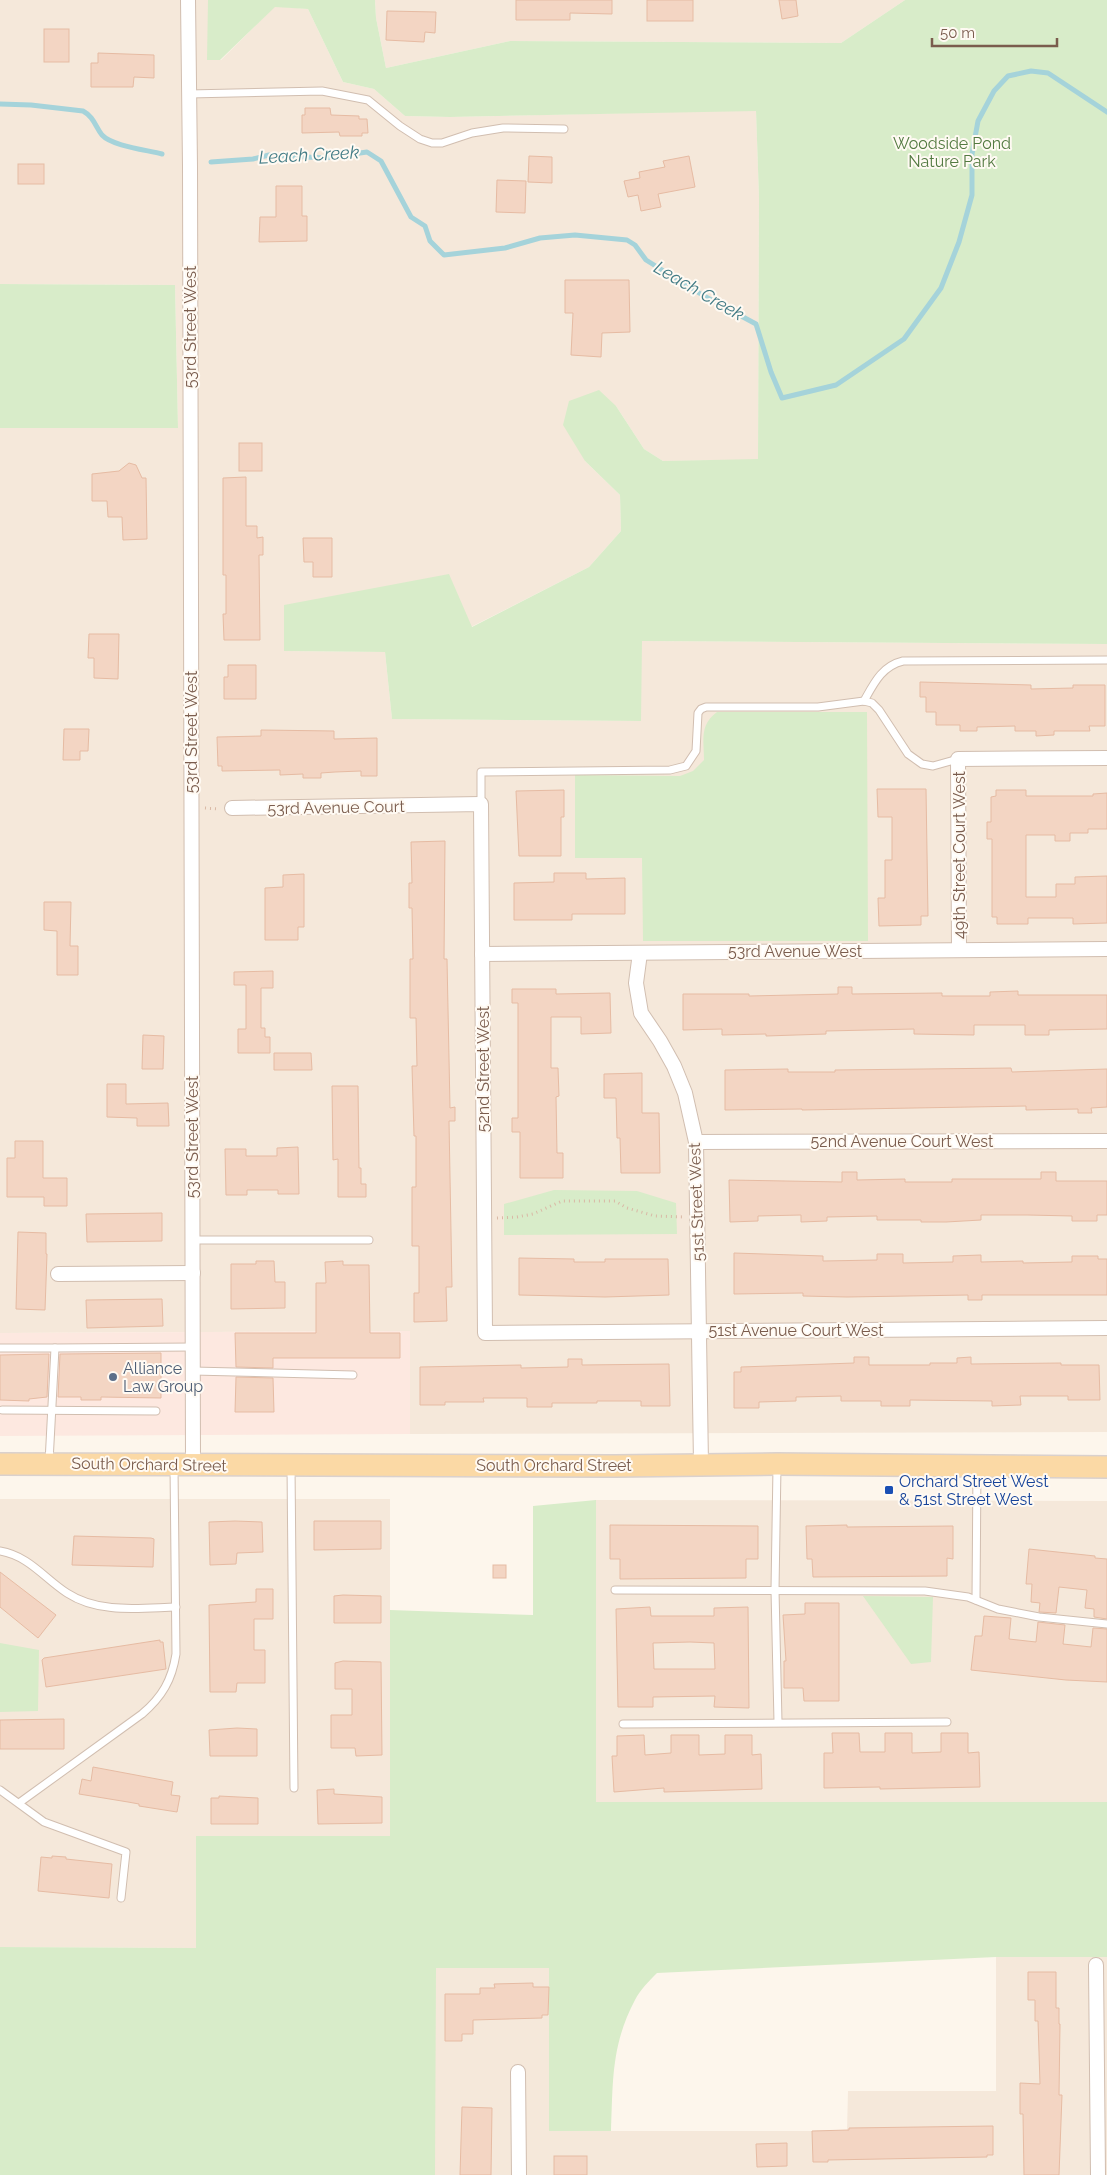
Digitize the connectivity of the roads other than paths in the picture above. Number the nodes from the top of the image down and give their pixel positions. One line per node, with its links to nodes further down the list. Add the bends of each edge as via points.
1 (188, 0): 2 (street, 53rd Street West)
2 (189, 94): 3 (lane, via 339,93 368,100 400,126 432,143 503,128); 16 (street, 53rd Street West)
3 (564, 129)
4 (1107, 660): 5 (lane, via 903,660 885,669)
5 (864, 701): 7 (lane, via 879,710 908,754 922,764 933,766); 8 (lane, via 818,708 701,709 698,713 696,751 686,766 670,770 481,772)
6 (1107, 758): 7 (street)
7 (958, 759): 11 (street, 49th Street Court West)
8 (481, 804): 9 (street, 53rd Avenue Court); 13 (street, 52nd Street West)
9 (232, 808)
10 (1107, 949): 11 (street, 53rd Avenue West)
11 (959, 950): 12 (street, 53rd Avenue West)
12 (640, 953): 13 (street, 53rd Avenue West); 15 (street, 51st Street West, via 636,983 641,1013 674,1066 685,1093)
13 (482, 954): 22 (street, 52nd Street West)
14 (1107, 1141): 15 (street, 52nd Avenue Court West)
15 (696, 1142): 21 (street, 51st Street West)
16 (192, 1240): 17 (lane); 18 (street, 53rd Street West)
17 (370, 1240)
18 (192, 1273): 19 (street); 23 (street, 53rd Street West)
19 (58, 1274)
20 (1107, 1328): 21 (street, 51st Avenue Court West)
21 (699, 1331): 22 (street, 51st Avenue Court West); 34 (street, 51st Street West)
22 (486, 1333)
23 (193, 1347): 25 (lane); 26 (street, 53rd Street West)
24 (0, 1348): 25 (lane)
25 (55, 1348): 29 (lane)
26 (193, 1371): 27 (lane); 33 (street, 53rd Street West)
27 (353, 1375)
28 (2, 1410): 29 (lane)
29 (51, 1410): 30 (lane); 31 (lane)
30 (156, 1411)
31 (49, 1463): 32 (main road, South Orchard Street); 33 (main road, South Orchard Street)
32 (0, 1464)
33 (184, 1464): 36 (main road, South Orchard Street); 43 (lane)
34 (701, 1464): 35 (main road, South Orchard Street); 36 (main road, South Orchard Street)
35 (777, 1464): 37 (main road, South Orchard Street); 41 (lane)
36 (291, 1466): 48 (lane)
37 (977, 1467): 38 (main road, South Orchard Street); 42 (lane)
38 (1107, 1467)
39 (0, 1551): 43 (lane, via 26,1559 68,1593 84,1601 120,1608)
40 (615, 1590): 41 (lane)
41 (775, 1590): 42 (lane, via 925,1591); 45 (lane)
42 (976, 1600): 44 (lane, via 998,1609 1039,1617)
43 (176, 1607): 50 (lane, via 176,1654 164,1692 142,1714)
44 (1107, 1624)
45 (778, 1722): 46 (lane); 47 (lane)
46 (947, 1722)
47 (623, 1724)
48 (294, 1788)
49 (0, 1790): 50 (lane)
50 (20, 1803): 51 (lane, via 44,1822 126,1852)
51 (121, 1898)
52 (1096, 1965): 55 (street)
53 (518, 2072): 54 (street)
54 (519, 2175)
55 (1098, 2175)

